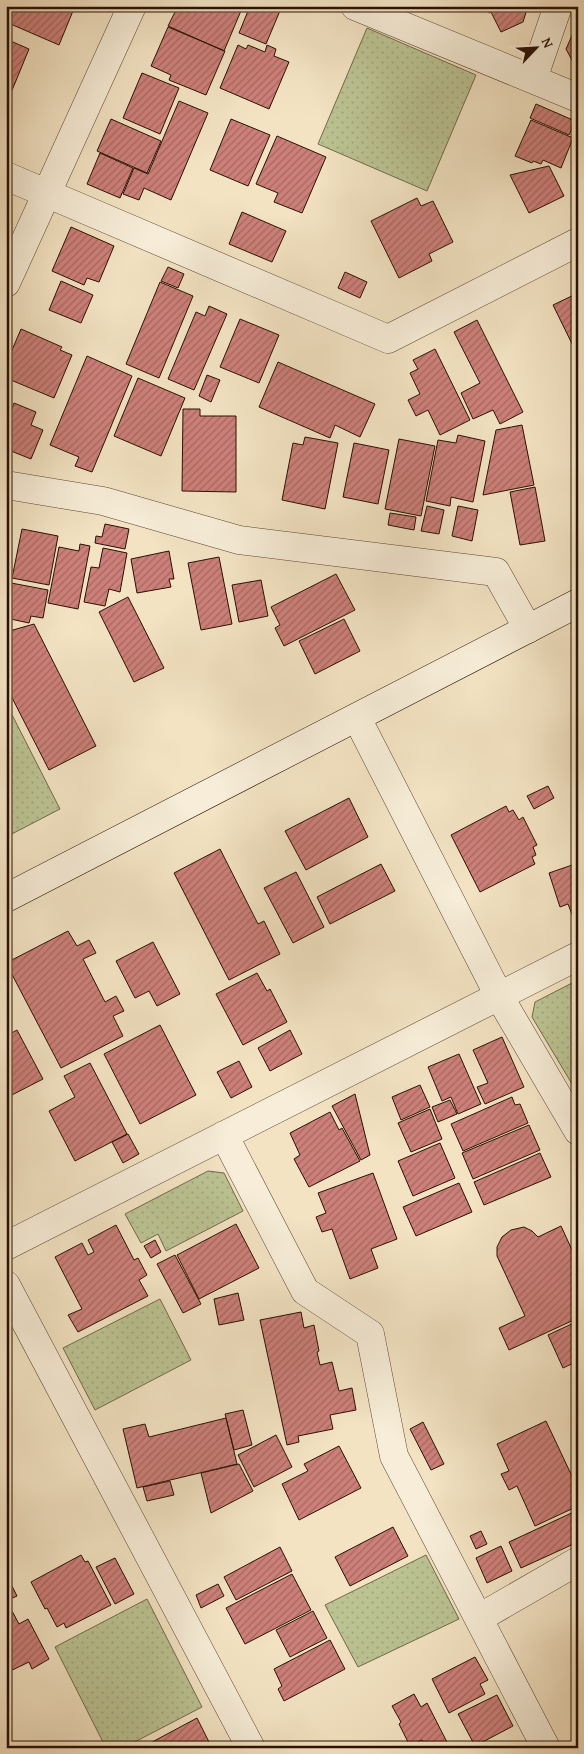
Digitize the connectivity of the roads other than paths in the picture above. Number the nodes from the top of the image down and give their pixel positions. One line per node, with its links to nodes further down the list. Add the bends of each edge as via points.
1 (132, 6): 7 (street)
2 (355, 6): 4 (street)
3 (558, 6): 4 (street)
4 (533, 79): 5 (street)
5 (578, 98)
6 (6, 176): 7 (street)
7 (47, 193): 8 (street, via 388,339); 9 (street)
8 (578, 242)
9 (6, 283)
10 (6, 485): 12 (street, via 103,501 239,540 496,572)
11 (578, 603): 12 (street)
12 (528, 629): 13 (street)
13 (357, 718): 14 (street); 16 (street)
14 (6, 898)
15 (578, 956): 16 (street)
16 (499, 996): 17 (street); 18 (street)
17 (575, 1119)
18 (224, 1135): 19 (street); 22 (street, via 305,1291 370,1334 394,1456)
19 (6, 1246)
20 (6, 1285): 23 (street)
21 (578, 1561): 22 (street)
22 (479, 1618): 24 (street)
23 (251, 1748)
24 (546, 1748)

